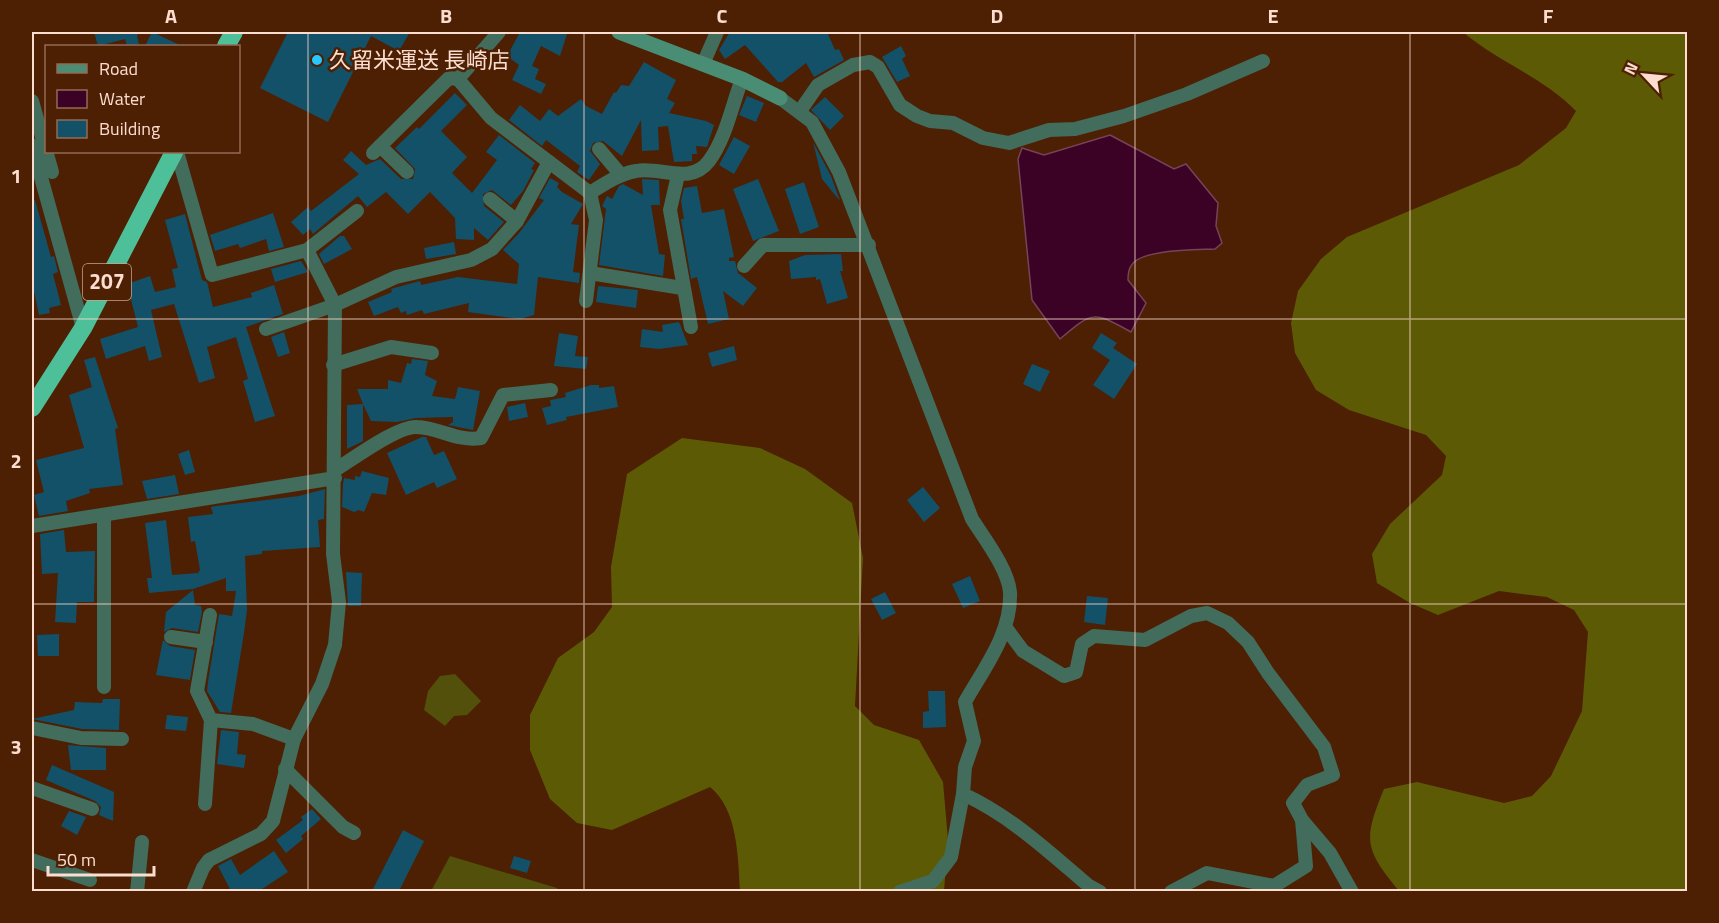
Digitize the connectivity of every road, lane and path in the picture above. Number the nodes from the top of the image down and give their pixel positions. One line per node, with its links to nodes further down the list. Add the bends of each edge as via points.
1 (499, 32): 6 (street)
2 (619, 32): 5 (street)
3 (717, 32): 5 (street)
4 (1263, 61): 10 (street, via 1124,116 1076,129 1049,130 1009,143 983,138 953,123 917,116 900,105 878,67 870,62 853,65 818,85)
5 (703, 64): 7 (street)
6 (458, 79): 17 (street, via 491,118); 19 (street, via 449,78 376,150)
7 (742, 79): 8 (street); 21 (street, via 708,162 700,170)
8 (780, 98): 10 (street)
9 (32, 101): 12 (street)
10 (800, 111): 26 (street, via 825,143)
11 (32, 145): 34 (street)
12 (45, 147)
13 (599, 149): 20 (street)
14 (47, 153): 18 (street)
15 (174, 153): 34 (highway, 207)
16 (175, 153): 27 (street, via 212,274)
17 (549, 162): 22 (street); 25 (street)
18 (52, 172)
19 (407, 172)
20 (621, 175): 21 (street, via 645,169); 22 (street)
21 (678, 175): 30 (street, via 670,210)
22 (590, 193): 29 (street, via 596,220)
23 (490, 199): 25 (street)
24 (357, 211): 27 (street)
25 (518, 221): 32 (street, via 492,249 471,260 396,277)
26 (868, 245): 28 (street, via 763,245); 44 (street, via 972,519 995,554 1010,591)
27 (307, 249): 32 (street)
28 (744, 266)
29 (590, 273): 30 (street); 31 (street)
30 (682, 288): 33 (street)
31 (586, 301)
32 (335, 305): 35 (street); 37 (street)
33 (691, 327)
34 (83, 328): 39 (highway, 207)
35 (266, 329)
36 (432, 353): 37 (street, via 391,347)
37 (333, 365): 40 (street)
38 (550, 390): 40 (street, via 503,395 481,438 455,438 414,426)
39 (32, 408)
40 (335, 474): 41 (street); 51 (street, via 333,554 339,602 335,645 322,684)
41 (104, 516): 42 (street); 47 (street)
42 (32, 526)
43 (210, 615): 46 (street)
44 (1006, 628): 54 (street, via 966,702 974,741 964,767); 57 (street, via 1023,651 1064,676 1076,672 1082,644 1094,636 1145,640 1191,616 1207,613 1228,623 1248,642 1324,747 1333,775 1307,785 1293,803)
45 (171, 637): 46 (street)
46 (206, 642): 48 (street, via 197,692)
47 (104, 687)
48 (211, 720): 51 (street, via 253,724); 55 (street)
49 (32, 728): 50 (street, via 81,738)
50 (122, 738)
51 (294, 739): 52 (street)
52 (285, 769): 58 (street, via 343,827); 63 (street, via 273,821 261,834 209,860)
53 (32, 788): 56 (street)
54 (963, 794): 64 (street, via 951,858 933,881); 65 (street, via 988,805 1023,829 1089,886)
55 (205, 804)
56 (92, 809)
57 (1302, 820): 66 (street, via 1306,866 1274,885 1207,873); 67 (street, via 1330,853)
58 (354, 833)
59 (142, 842): 62 (street)
60 (32, 860): 61 (street)
61 (90, 880)
62 (137, 891)
63 (193, 891)
64 (900, 891)
65 (1100, 891)
66 (1171, 891)
67 (1352, 891)

